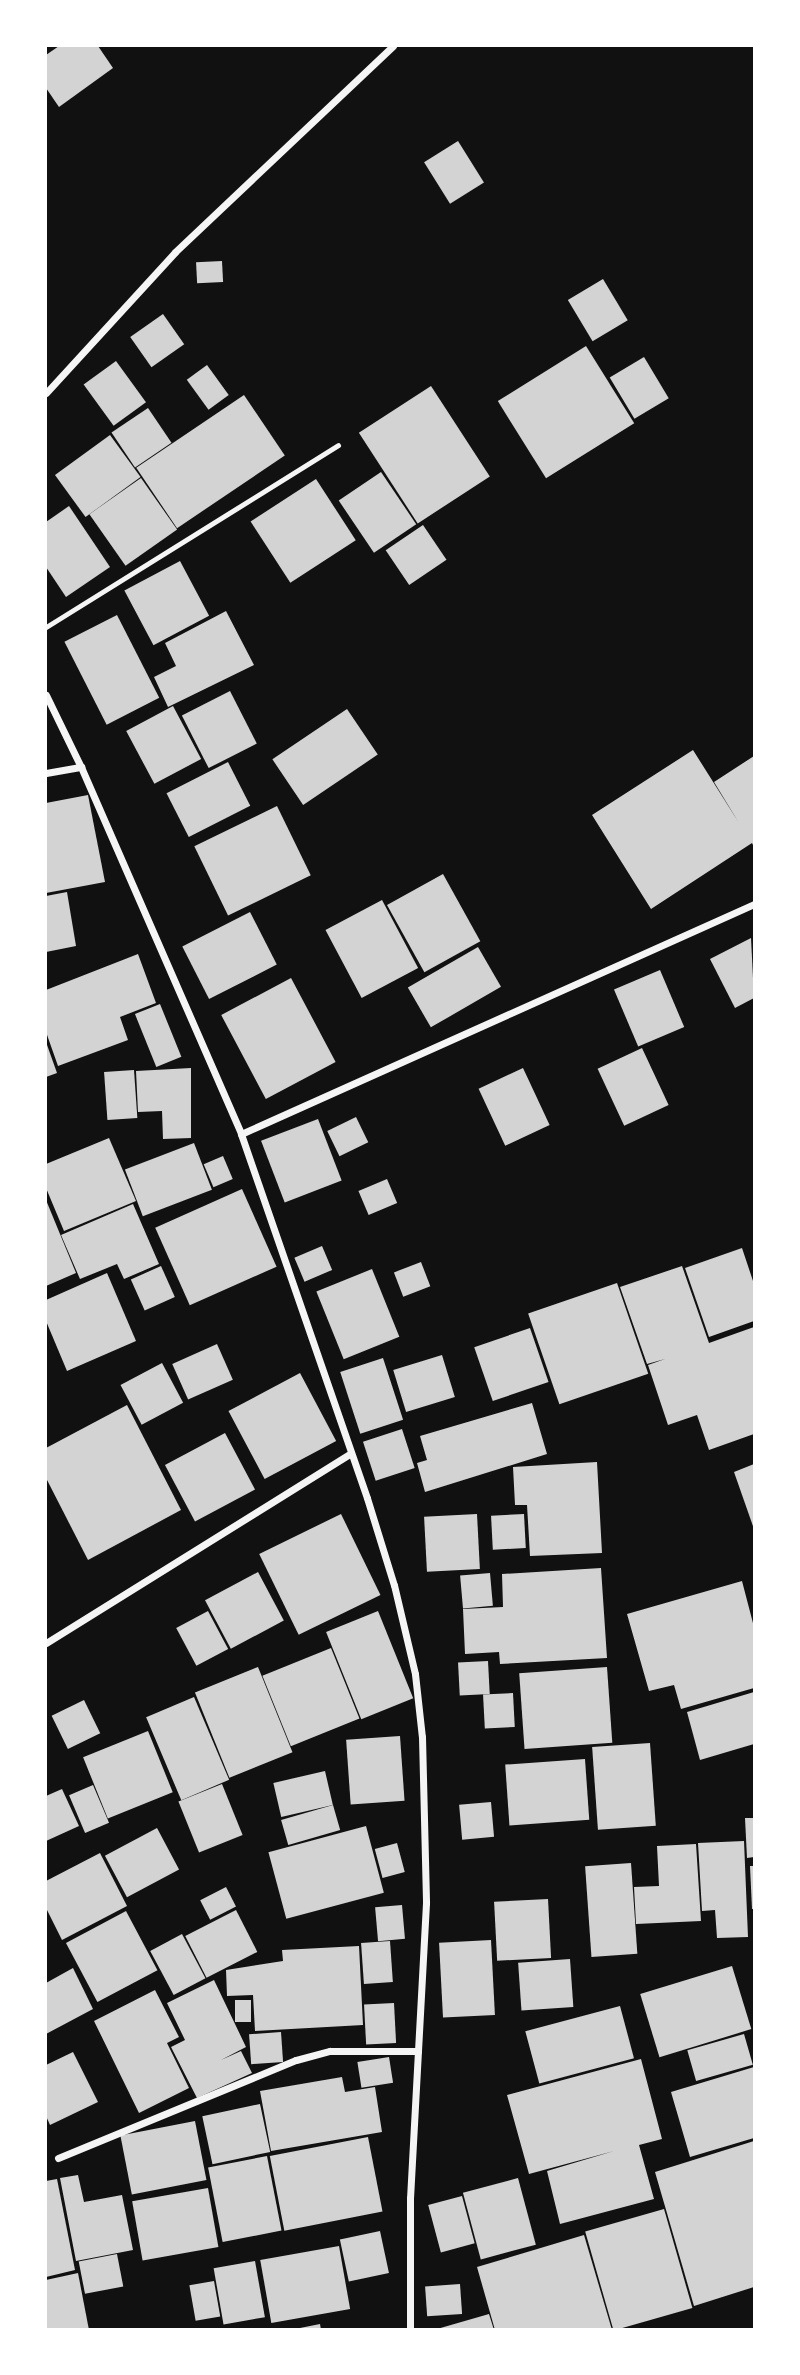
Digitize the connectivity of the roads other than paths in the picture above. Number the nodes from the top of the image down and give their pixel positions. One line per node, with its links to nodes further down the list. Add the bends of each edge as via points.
1 (393, 46): 2 (street, via 175,252)
2 (46, 393)
3 (338, 445): 4 (lane)
4 (46, 627)
5 (46, 699): 6 (street)
6 (81, 767): 7 (street); 9 (street)
7 (46, 773)
8 (754, 904): 9 (street)
9 (241, 1134): 10 (street)
10 (351, 1453): 11 (street); 12 (street, via 394,1585 415,1674 422,1737 426,1903)
11 (46, 1643)
12 (418, 2051): 13 (street, via 330,2051 296,2060); 14 (street, via 410,2197)
13 (58, 2158)
14 (410, 2329)

